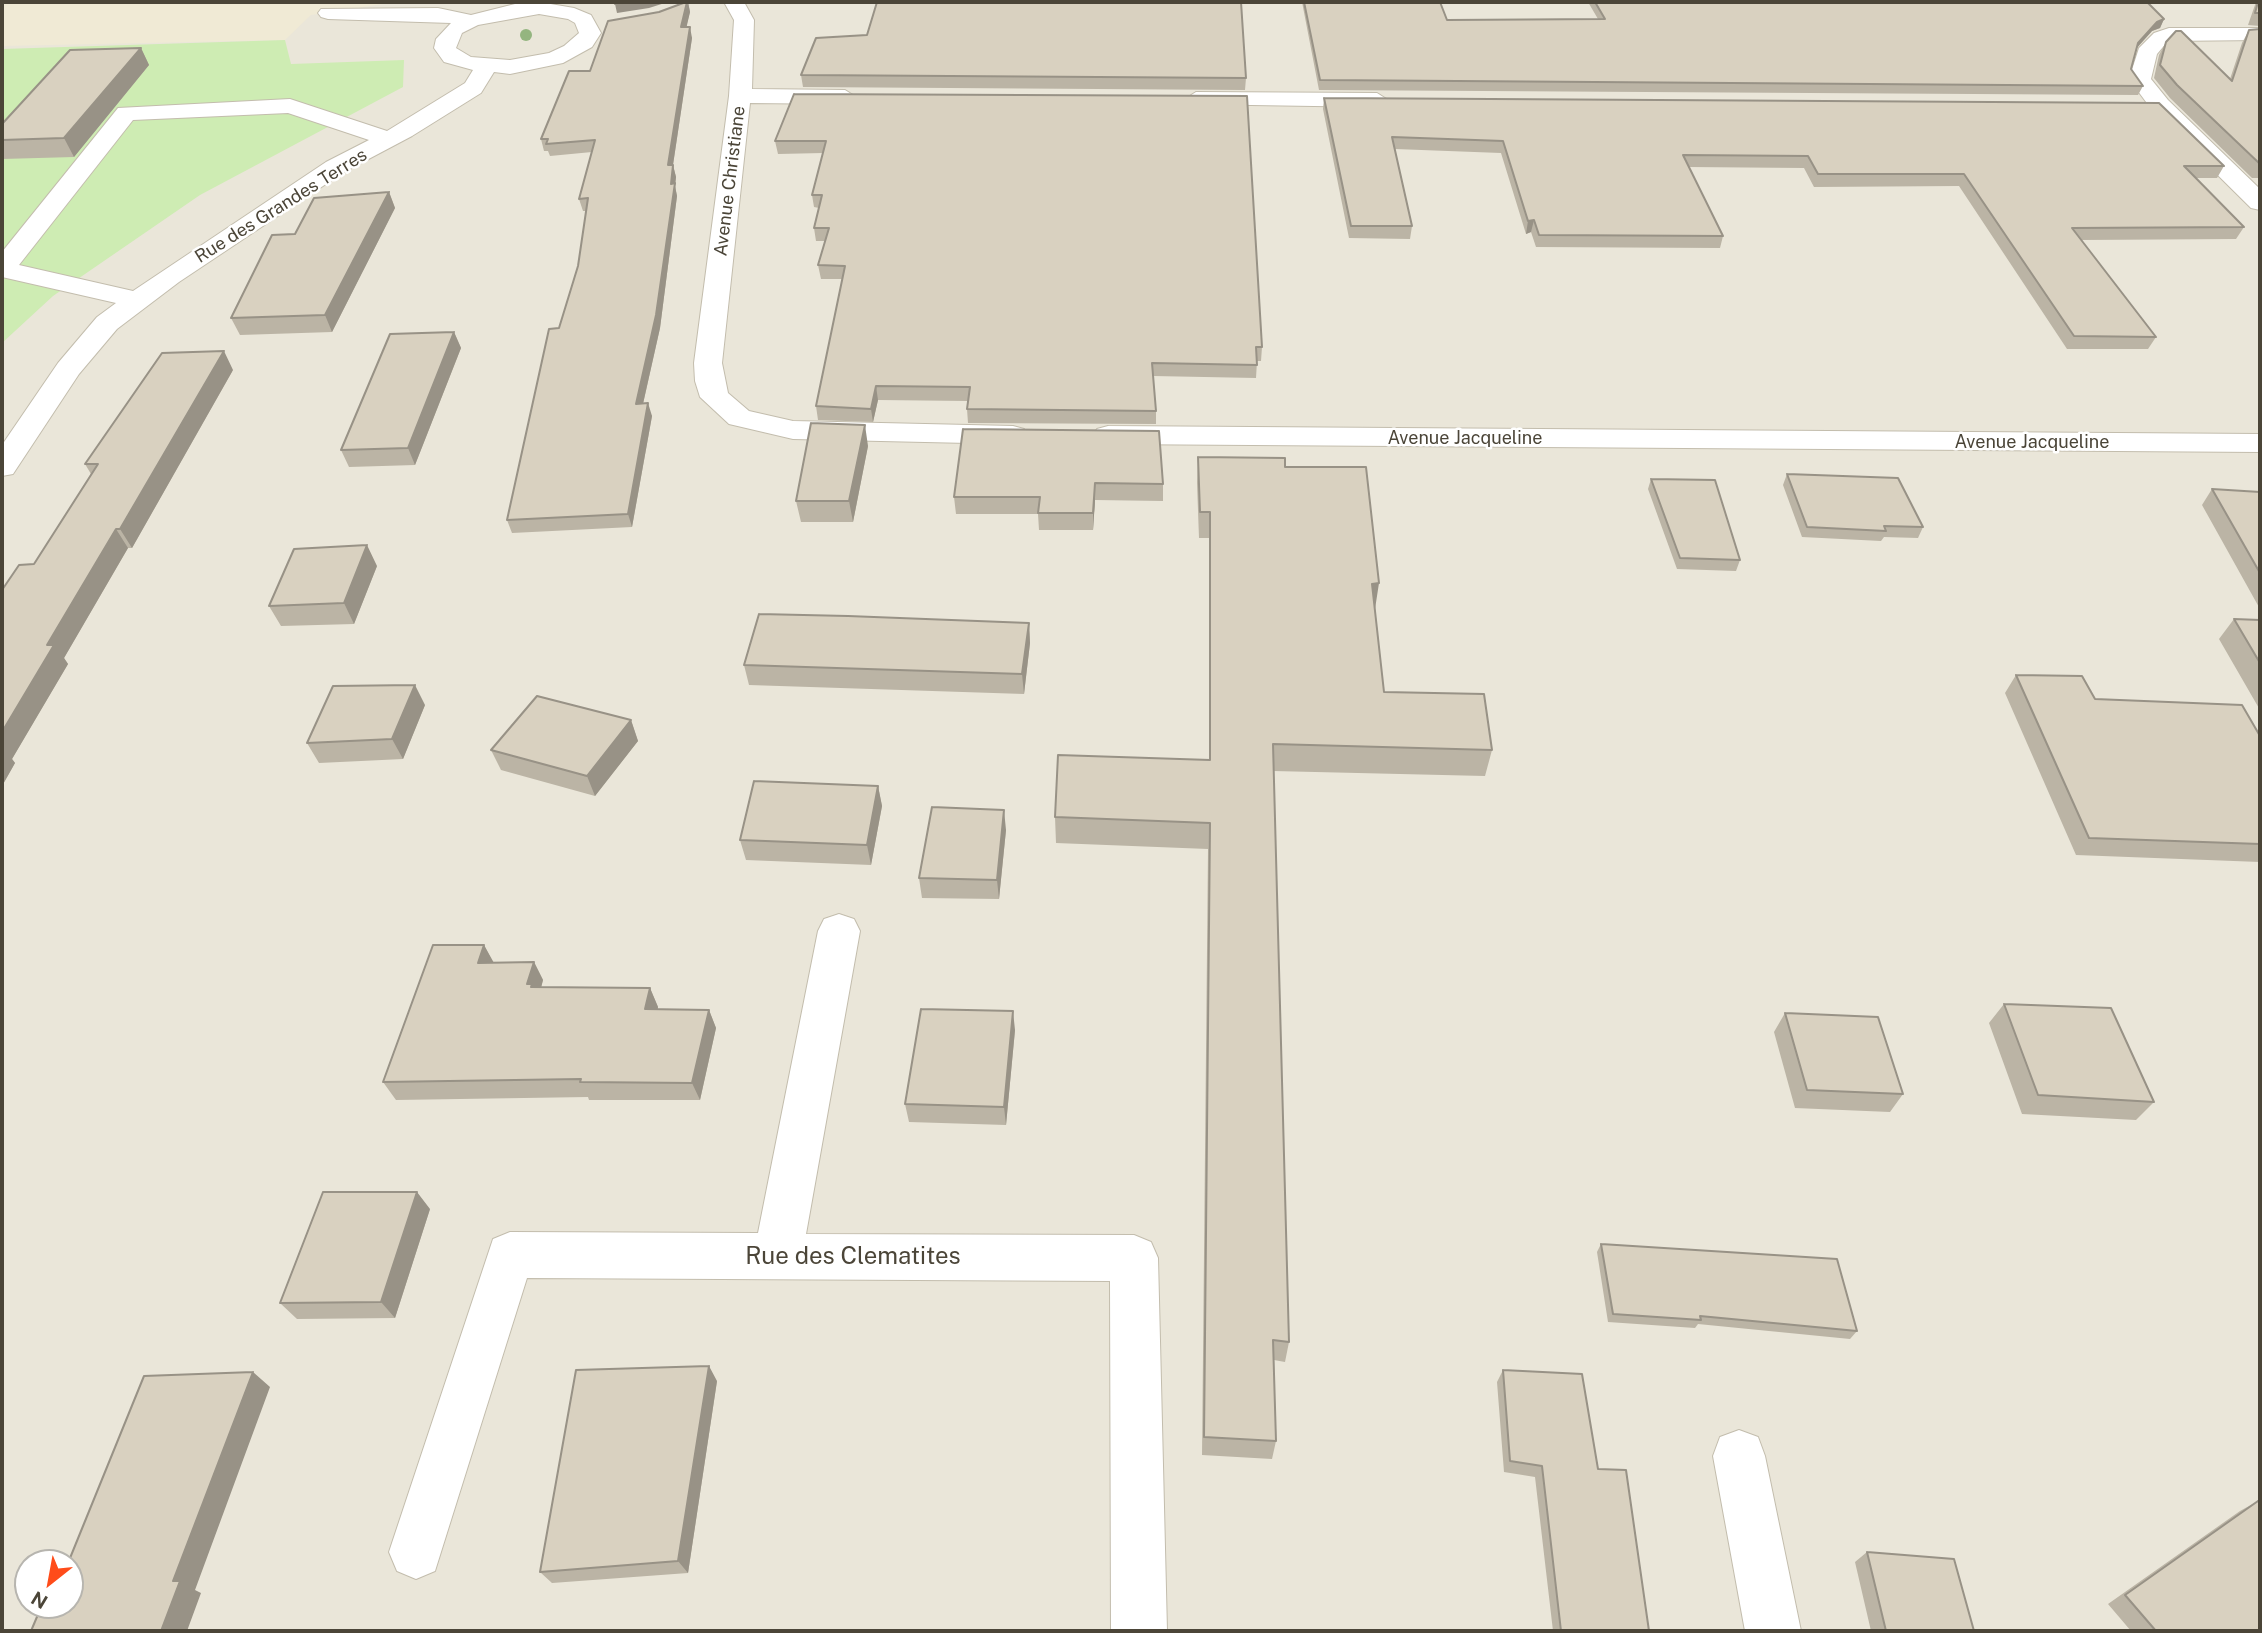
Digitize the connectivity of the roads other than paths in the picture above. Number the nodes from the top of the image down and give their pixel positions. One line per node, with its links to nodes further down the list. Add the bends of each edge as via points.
1 (734, 2): 7 (street, Avenue Christiane, via 744,20)
2 (566, 6): 4 (street, via 515,10); 6 (street, via 600,25 584,42 533,64)
3 (328, 13): 4 (street, via 438,14)
4 (471, 21): 6 (street, via 455,29 445,48 452,57)
5 (2260, 34): 12 (street, via 2161,37 2147,53 2140,79)
6 (487, 66): 13 (street, Rue des Grandes Terres, via 473,88)
7 (740, 96): 8 (street); 16 (street, Avenue Christiane, via 709,363 715,397 739,418 793,430)
8 (866, 97)
9 (1172, 99): 10 (street)
10 (1395, 100)
11 (2131, 105): 12 (street)
12 (2160, 105): 14 (street)
13 (389, 139): 15 (street, Rue des Grandes Terres, via 335,167); 15 (street, via 290,106 126,113 2,269)
14 (2260, 203)
15 (138, 300): 19 (street, Rue des Grandes Terres, via 107,323 68,369)
16 (1045, 435)
17 (1087, 435): 18 (street, Avenue Jacqueline)
18 (2260, 443)
19 (2, 467)
20 (839, 931): 21 (street)
21 (778, 1256): 23 (street, Rue des Clematites, via 510,1255); 24 (street, Rue des Clematites, via 1135,1258)
22 (1739, 1456): 25 (street)
23 (415, 1552)
24 (1139, 1631)
25 (1773, 1631)

